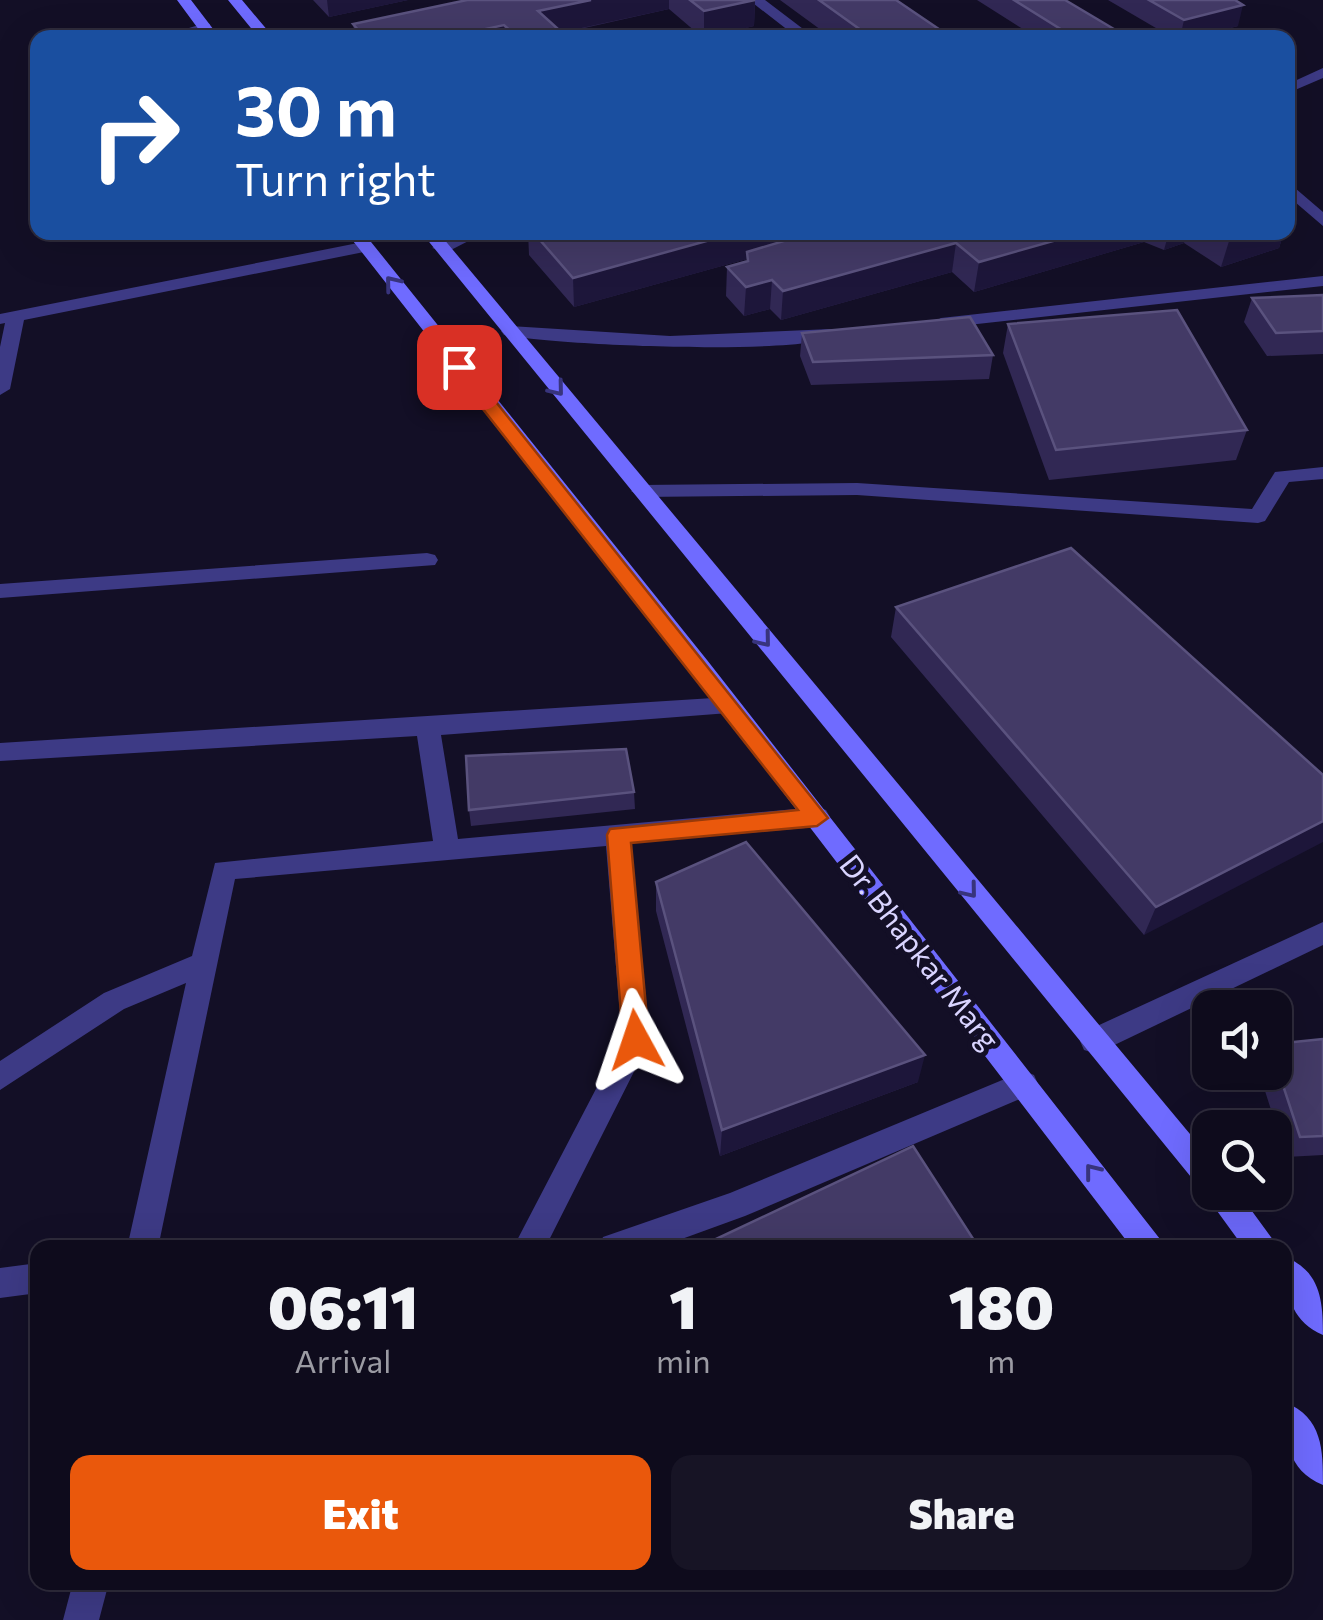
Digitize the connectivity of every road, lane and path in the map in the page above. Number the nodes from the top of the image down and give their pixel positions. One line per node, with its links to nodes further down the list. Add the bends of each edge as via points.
1 (184, 0): 4 (main road)
2 (235, 0): 5 (main road)
3 (756, 0): 6 (street)
4 (207, 30)
5 (259, 30)
6 (797, 30)
7 (1323, 72): 8 (street)
8 (1295, 86)
9 (1295, 194): 10 (street)
10 (1323, 221)
11 (358, 240): 14 (street); 23 (main road, Dr. Bhapkar Marg, one-way to 11)
12 (435, 240): 16 (main road)
13 (1323, 281): 15 (street)
14 (8, 317): 18 (street)
15 (912, 326)
16 (510, 331): 17 (street, via 637,344); 20 (main road, one-way to 20)
17 (853, 332)
18 (0, 389)
19 (1323, 474): 20 (street, via 1282,476 1258,516 857,489)
20 (641, 491): 31 (main road, one-way to 31)
21 (427, 560): 22 (street)
22 (0, 591)
23 (730, 705): 24 (street); 26 (main road, Dr. Bhapkar Marg)
24 (428, 727): 25 (street); 28 (street)
25 (0, 752)
26 (817, 818): 27 (street); 33 (main road, Dr. Bhapkar Marg)
27 (618, 835): 28 (street); 37 (street, via 636,1040)
28 (447, 851): 30 (street, via 224,870)
29 (1323, 933): 31 (street)
30 (204, 963): 32 (street, via 114,1001); 36 (street)
31 (1094, 1041): 34 (main road)
32 (0, 1077)
33 (1024, 1084): 38 (street); 39 (main road, Dr. Bhapkar Marg, one-way to 33)
34 (1192, 1160)
35 (1233, 1210): 40 (main road)
36 (144, 1240)
37 (532, 1240)
38 (637, 1240)
39 (1146, 1240)
40 (1258, 1240)
41 (30, 1279): 43 (street)
42 (1292, 1280): 44 (main road)
43 (0, 1283)
44 (1323, 1318)
45 (1292, 1428): 46 (main road)
46 (1323, 1468)
47 (89, 1590): 48 (street)
48 (81, 1620)

